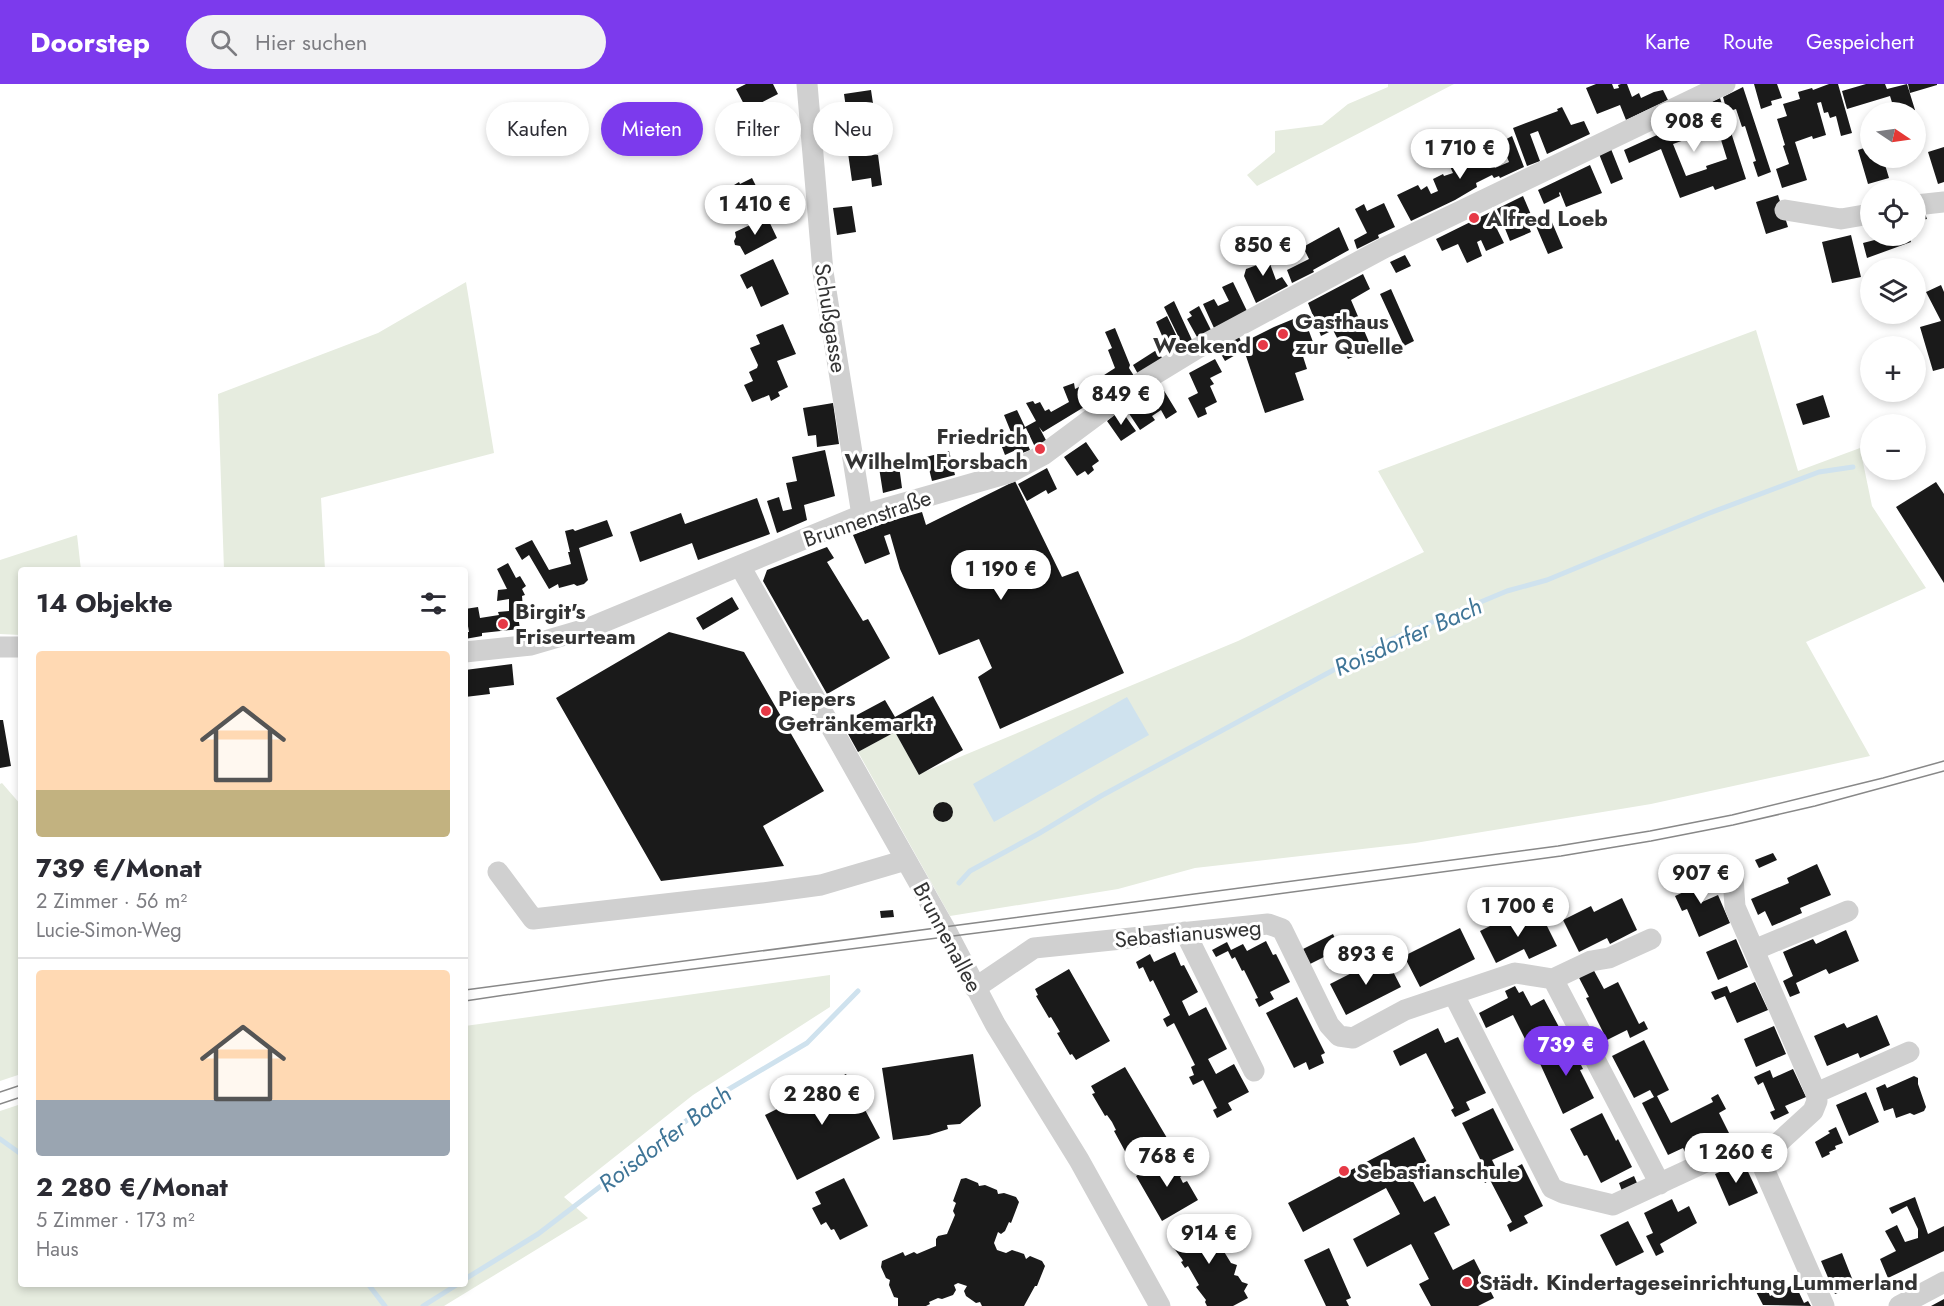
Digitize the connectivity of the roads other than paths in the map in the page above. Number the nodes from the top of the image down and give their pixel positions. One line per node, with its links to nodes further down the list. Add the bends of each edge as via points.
1 (807, 84): 7 (street, Schußgasse, via 823,272)
2 (1725, 84): 7 (street, Brunnenstraße, via 1384,248 1206,343 1137,385 1043,455 1009,473)
3 (1944, 202): 4 (street)
4 (1926, 204)
5 (1785, 210): 6 (street, via 1841,219)
6 (1860, 216)
7 (862, 516): 8 (street, Brunnenstraße)
8 (740, 566): 11 (street, Brunnenstraße, via 589,628 531,645); 12 (street, Brunnenallee)
9 (0, 647): 10 (street)
10 (18, 647)
11 (468, 652)
12 (906, 860): 13 (street, via 820,885 533,919); 20 (street, Brunnenallee)
13 (498, 872)
14 (1733, 877): 18 (street, via 1735,907)
15 (1848, 911): 18 (street)
16 (1185, 932): 20 (street, Sebastianusweg, via 1034,948); 21 (street, Sebastianusweg, via 1268,924 1282,929 1329,1024 1339,1036 1353,1038 1405,1010); 23 (street)
17 (1651, 939): 19 (street)
18 (1754, 950): 24 (street)
19 (1553, 979): 21 (street, Sebastianusweg, via 1515,973); 26 (street)
20 (975, 988): 28 (street, Brunnenallee, via 1079,1160)
21 (1454, 995): 26 (street, via 1552,1188 1613,1205)
22 (1909, 1052): 24 (street)
23 (1254, 1071)
24 (1816, 1093): 25 (street, via 1813,1111)
25 (1766, 1154): 26 (street, via 1756,1147 1738,1147); 29 (street, via 1764,1169)
26 (1660, 1184)
27 (1944, 1282): 30 (street)
28 (1160, 1306)
29 (1824, 1306)
30 (1899, 1306)

